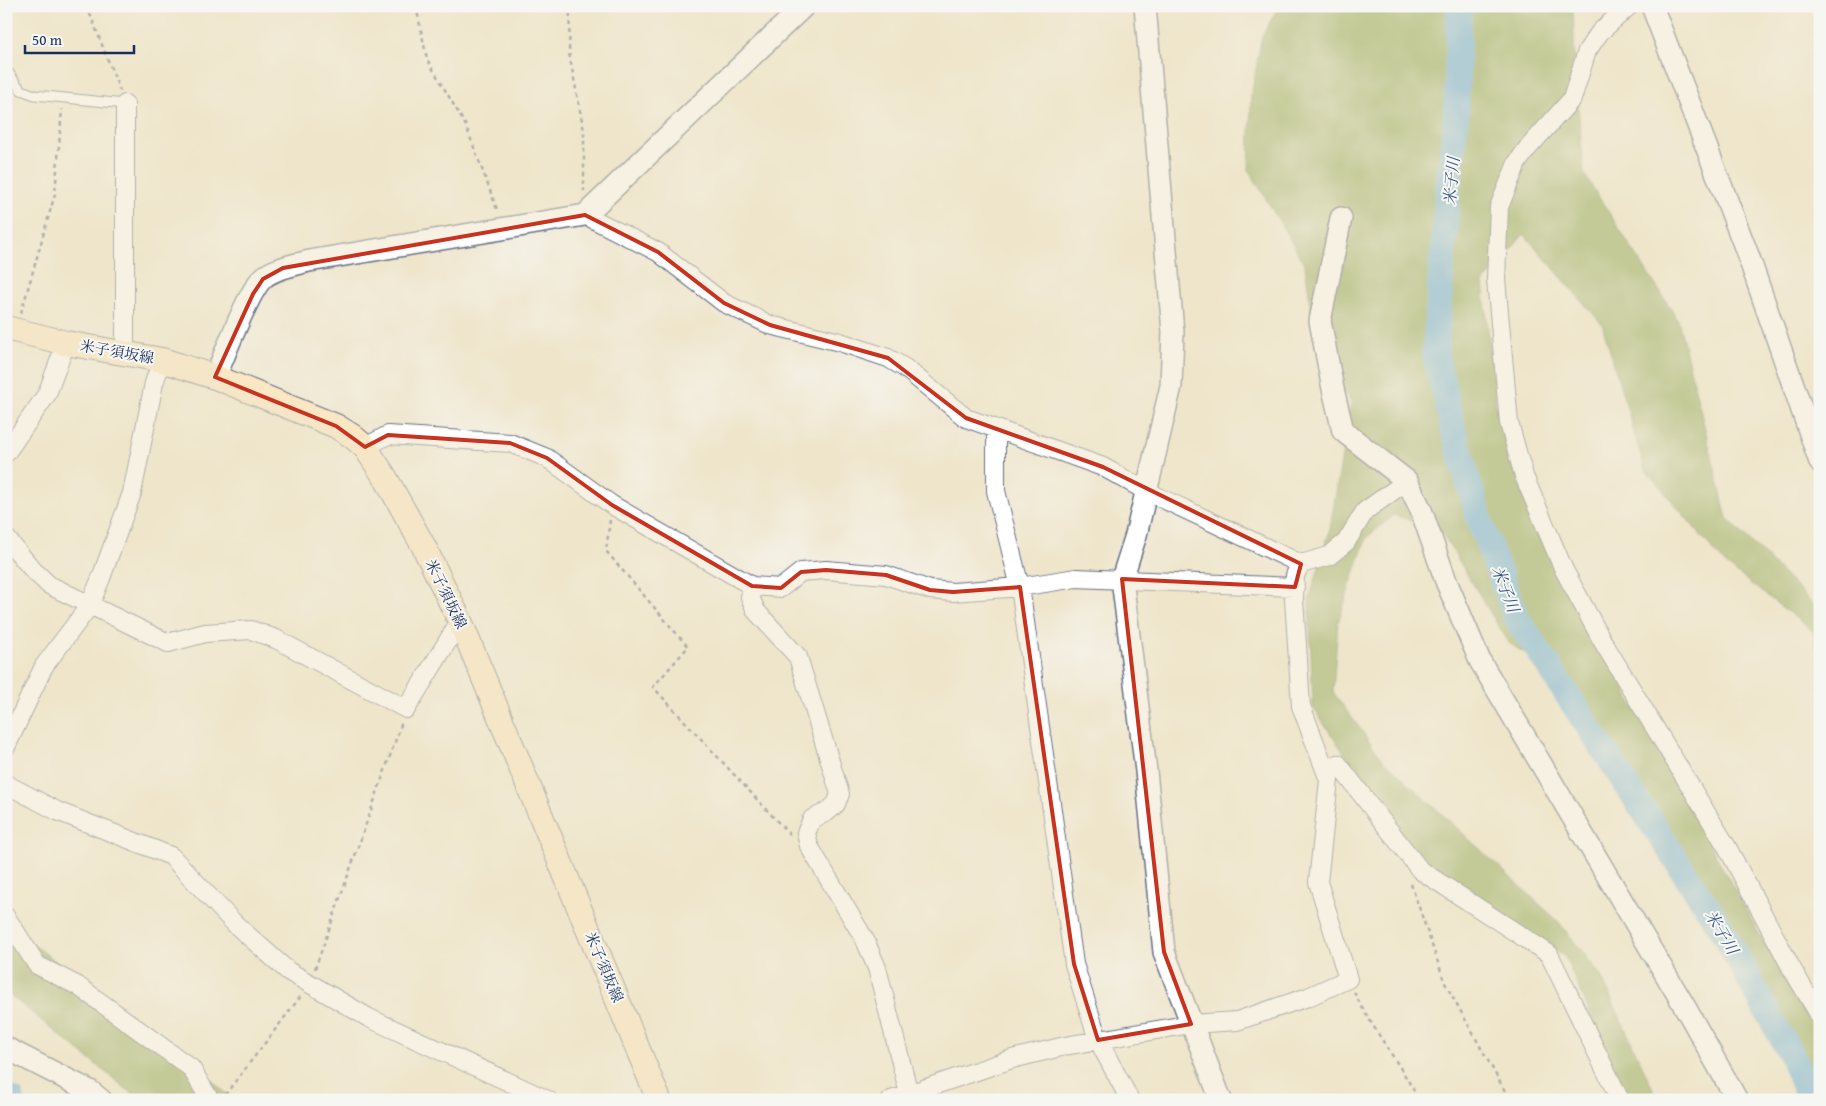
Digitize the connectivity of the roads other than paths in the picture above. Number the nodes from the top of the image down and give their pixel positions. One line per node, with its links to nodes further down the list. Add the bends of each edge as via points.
1 (804, 6): 7 (street)
2 (1145, 6): 19 (street, via 1173,332 1171,386)
3 (1630, 6): 32 (street, via 1600,32 1587,51 1572,99 1526,149 1499,207 1496,279 1509,423 1524,476 1564,570 1603,642 1726,847)
4 (1652, 6): 17 (street, via 1748,255)
5 (6, 70): 6 (lane, via 21,90 35,95)
6 (126, 104): 11 (street)
7 (585, 215): 13 (street, via 283,268 263,279 252,294); 14 (street, via 658,252 724,303 770,325 888,358 966,418)
8 (1341, 218): 18 (street, via 1320,321 1333,389 1344,431)
9 (11, 330): 10 (main road, 米子須坂線)
10 (66, 344): 11 (main road, 米子須坂線); 16 (street, via 47,394)
11 (125, 353): 12 (main road, 米子須坂線)
12 (162, 360): 13 (main road, 米子須坂線); 26 (street, via 154,383 132,493)
13 (215, 378): 15 (main road, 米子須坂線, via 336,426)
14 (996, 429): 19 (street, via 1103,468); 24 (street, via 996,490)
15 (365, 447): 23 (street, via 388,435 510,443 547,458 612,504); 27 (main road, 米子須坂線, via 424,547)
16 (6, 453)
17 (1820, 462)
18 (1406, 482): 21 (street, via 1365,511 1346,542 1329,556); 44 (street, via 1421,510 1446,581 1480,661 1686,1007)
19 (1146, 491): 21 (street); 22 (street)
20 (6, 538): 26 (street, via 49,585)
21 (1301, 564): 25 (street, via 1295,574)
22 (1122, 579): 24 (street, via 1076,578); 25 (street); 33 (street, via 1164,952)
23 (752, 586): 24 (street, via 781,588 801,572 826,570 886,575 930,590 953,592); 36 (street, via 750,597 756,611 798,657 840,794 832,808 812,819 806,833 809,846 865,940 877,968)
24 (1020, 587): 34 (street, via 1074,964)
25 (1295, 587): 29 (street, via 1301,706)
26 (90, 605): 27 (street, via 168,643 205,633 251,630 276,639 406,709); 28 (street, via 44,666)
27 (460, 621): 40 (main road, 米子須坂線)
28 (6, 747)
29 (1325, 769): 33 (street, via 1329,780 1318,882 1348,979 1308,997 1237,1021); 43 (street, via 1338,764 1420,870 1549,954)
30 (6, 784): 39 (street, via 57,811 170,856 235,924 288,971 369,1018)
31 (6, 917): 38 (street, via 37,965 78,986 191,1068)
32 (1820, 1016)
33 (1191, 1024): 34 (street); 42 (street)
34 (1098, 1040): 36 (street, via 1012,1059); 41 (street)
35 (6, 1048): 37 (street, via 90,1091)
36 (898, 1098)
37 (101, 1100)
38 (210, 1100)
39 (548, 1100)
40 (659, 1100)
41 (1130, 1100)
42 (1221, 1100)
43 (1620, 1100)
44 (1737, 1100)

